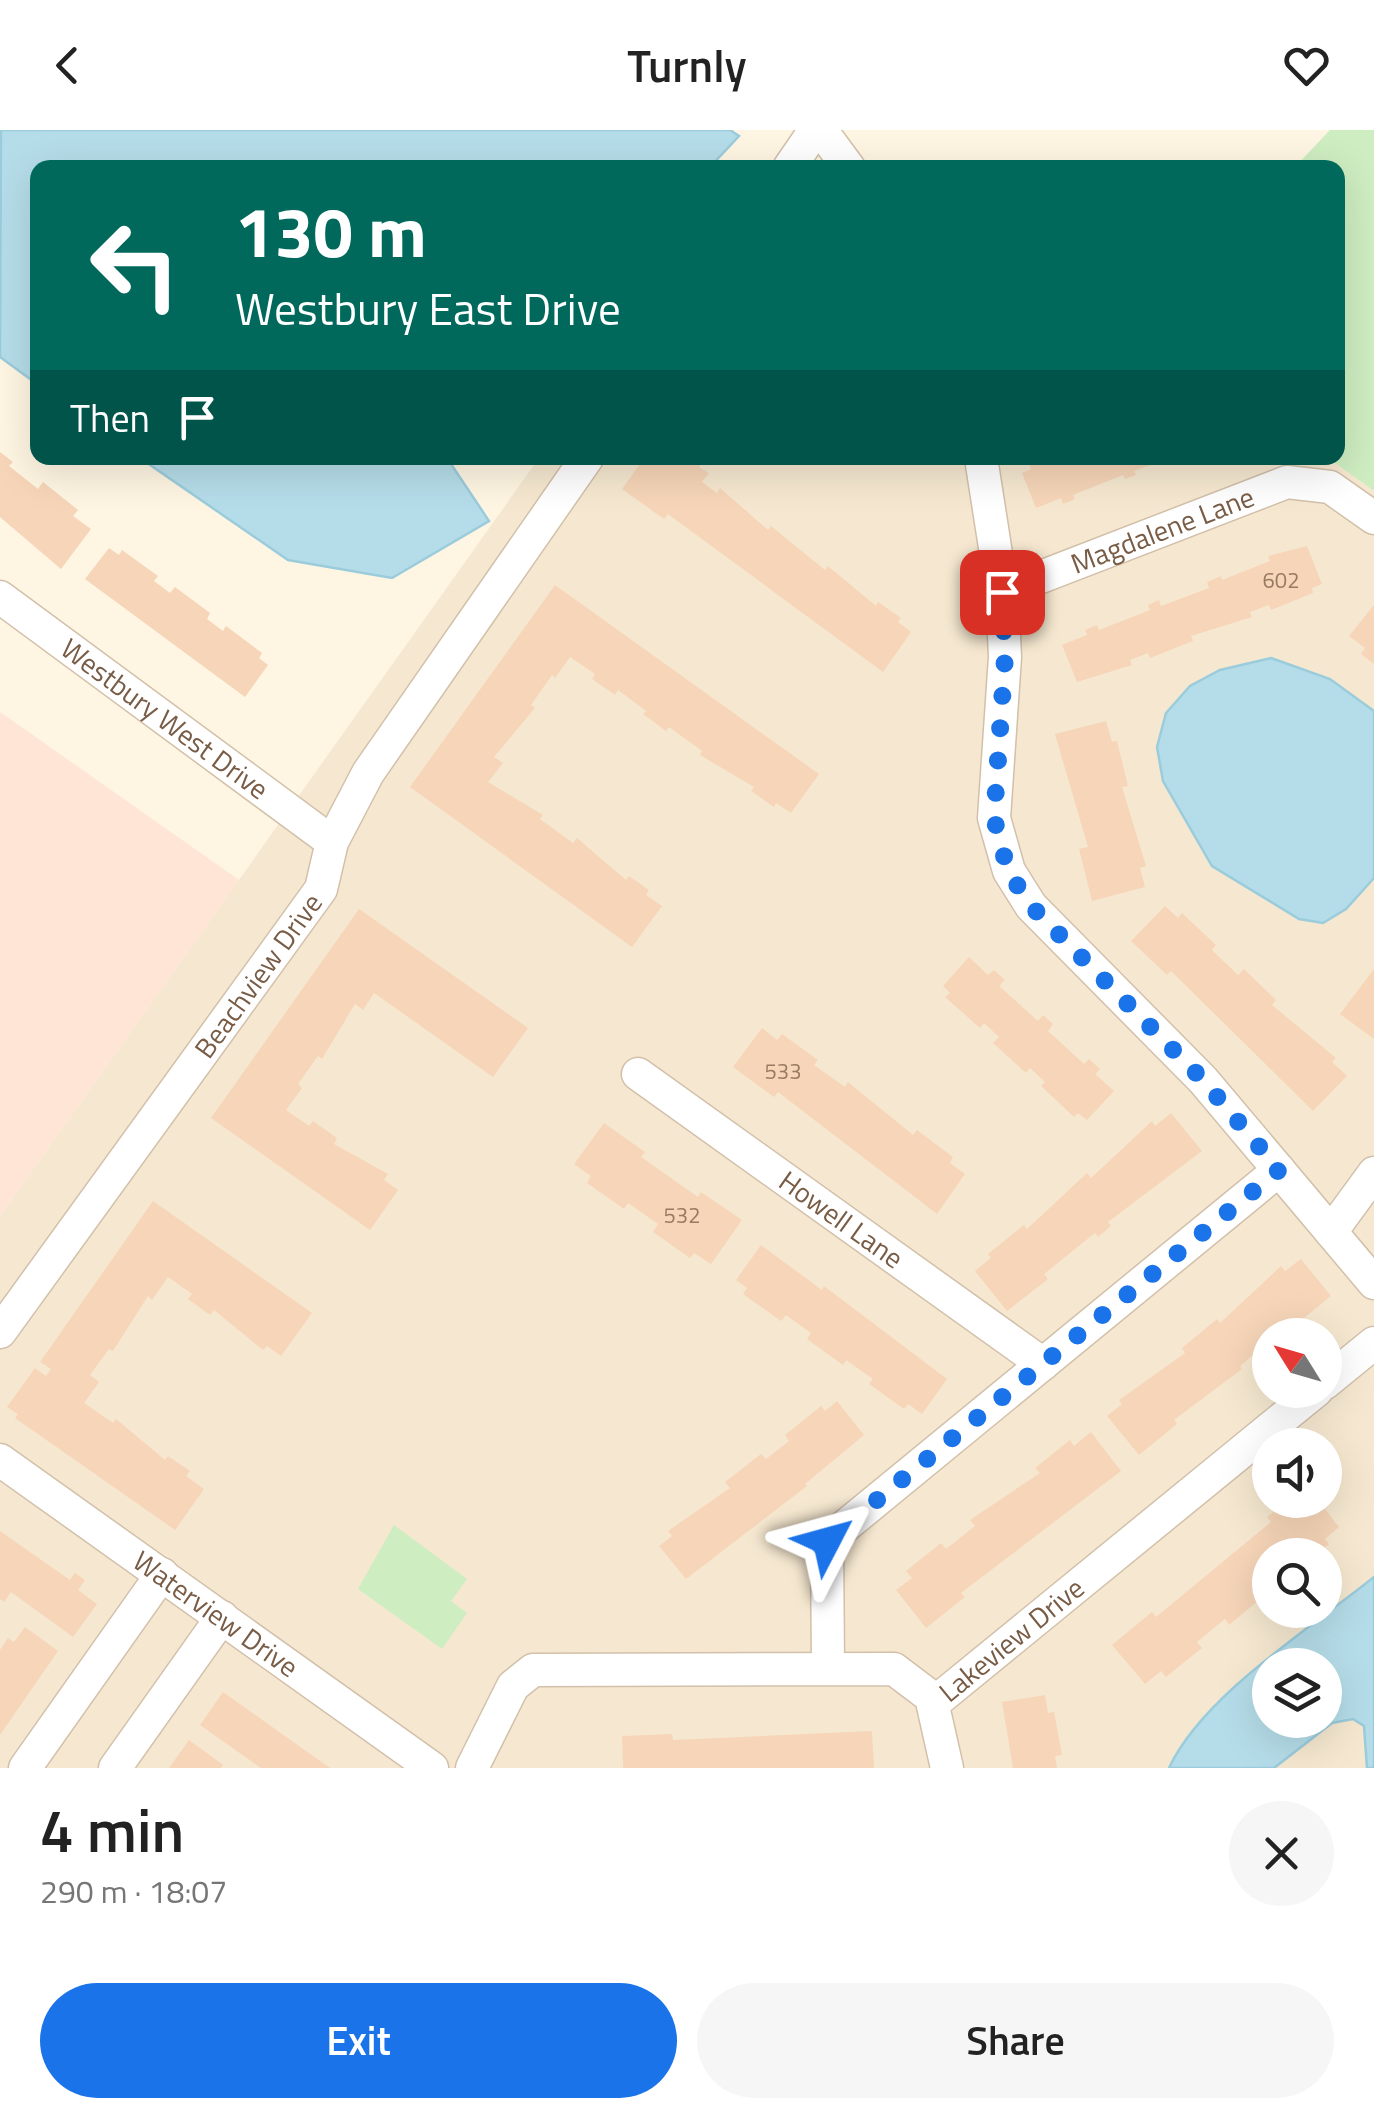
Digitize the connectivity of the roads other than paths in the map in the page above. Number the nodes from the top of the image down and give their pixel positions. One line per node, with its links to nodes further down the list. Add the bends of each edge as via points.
1 (818, 130): 2 (street); 3 (street)
2 (795, 160)
3 (843, 160)
4 (582, 465): 9 (street, Beachview Drive, via 368,773)
5 (983, 465): 7 (street)
6 (1374, 518): 7 (street, Magdalene Lane, via 1330,487 1287,482)
7 (1002, 592): 11 (street, via 1005,657 994,818 1008,871 1031,906 1203,1080)
8 (0, 596): 9 (street, Westbury West Drive)
9 (332, 842): 15 (street, Beachview Drive, via 321,889)
10 (638, 1074): 17 (street, Howell Lane)
11 (1279, 1170): 13 (street); 17 (street)
12 (1374, 1174): 13 (street)
13 (1331, 1232): 14 (street)
14 (1374, 1283)
15 (0, 1332)
16 (1374, 1343): 18 (street)
17 (1043, 1364): 23 (street, via 827,1541)
18 (1342, 1369)
19 (1295, 1408): 24 (street, Lakeview Drive)
20 (0, 1460): 21 (street, Waterview Drive)
21 (162, 1574): 22 (street, Waterview Drive); 25 (street)
22 (222, 1617): 26 (street); 27 (street, Waterview Drive)
23 (828, 1666): 24 (street, Lakeview Drive, via 894,1669); 28 (street, Lakeview Drive, via 533,1670 513,1686)
24 (934, 1703): 29 (street)
25 (25, 1768)
26 (116, 1768)
27 (432, 1768)
28 (472, 1768)
29 (947, 1768)

